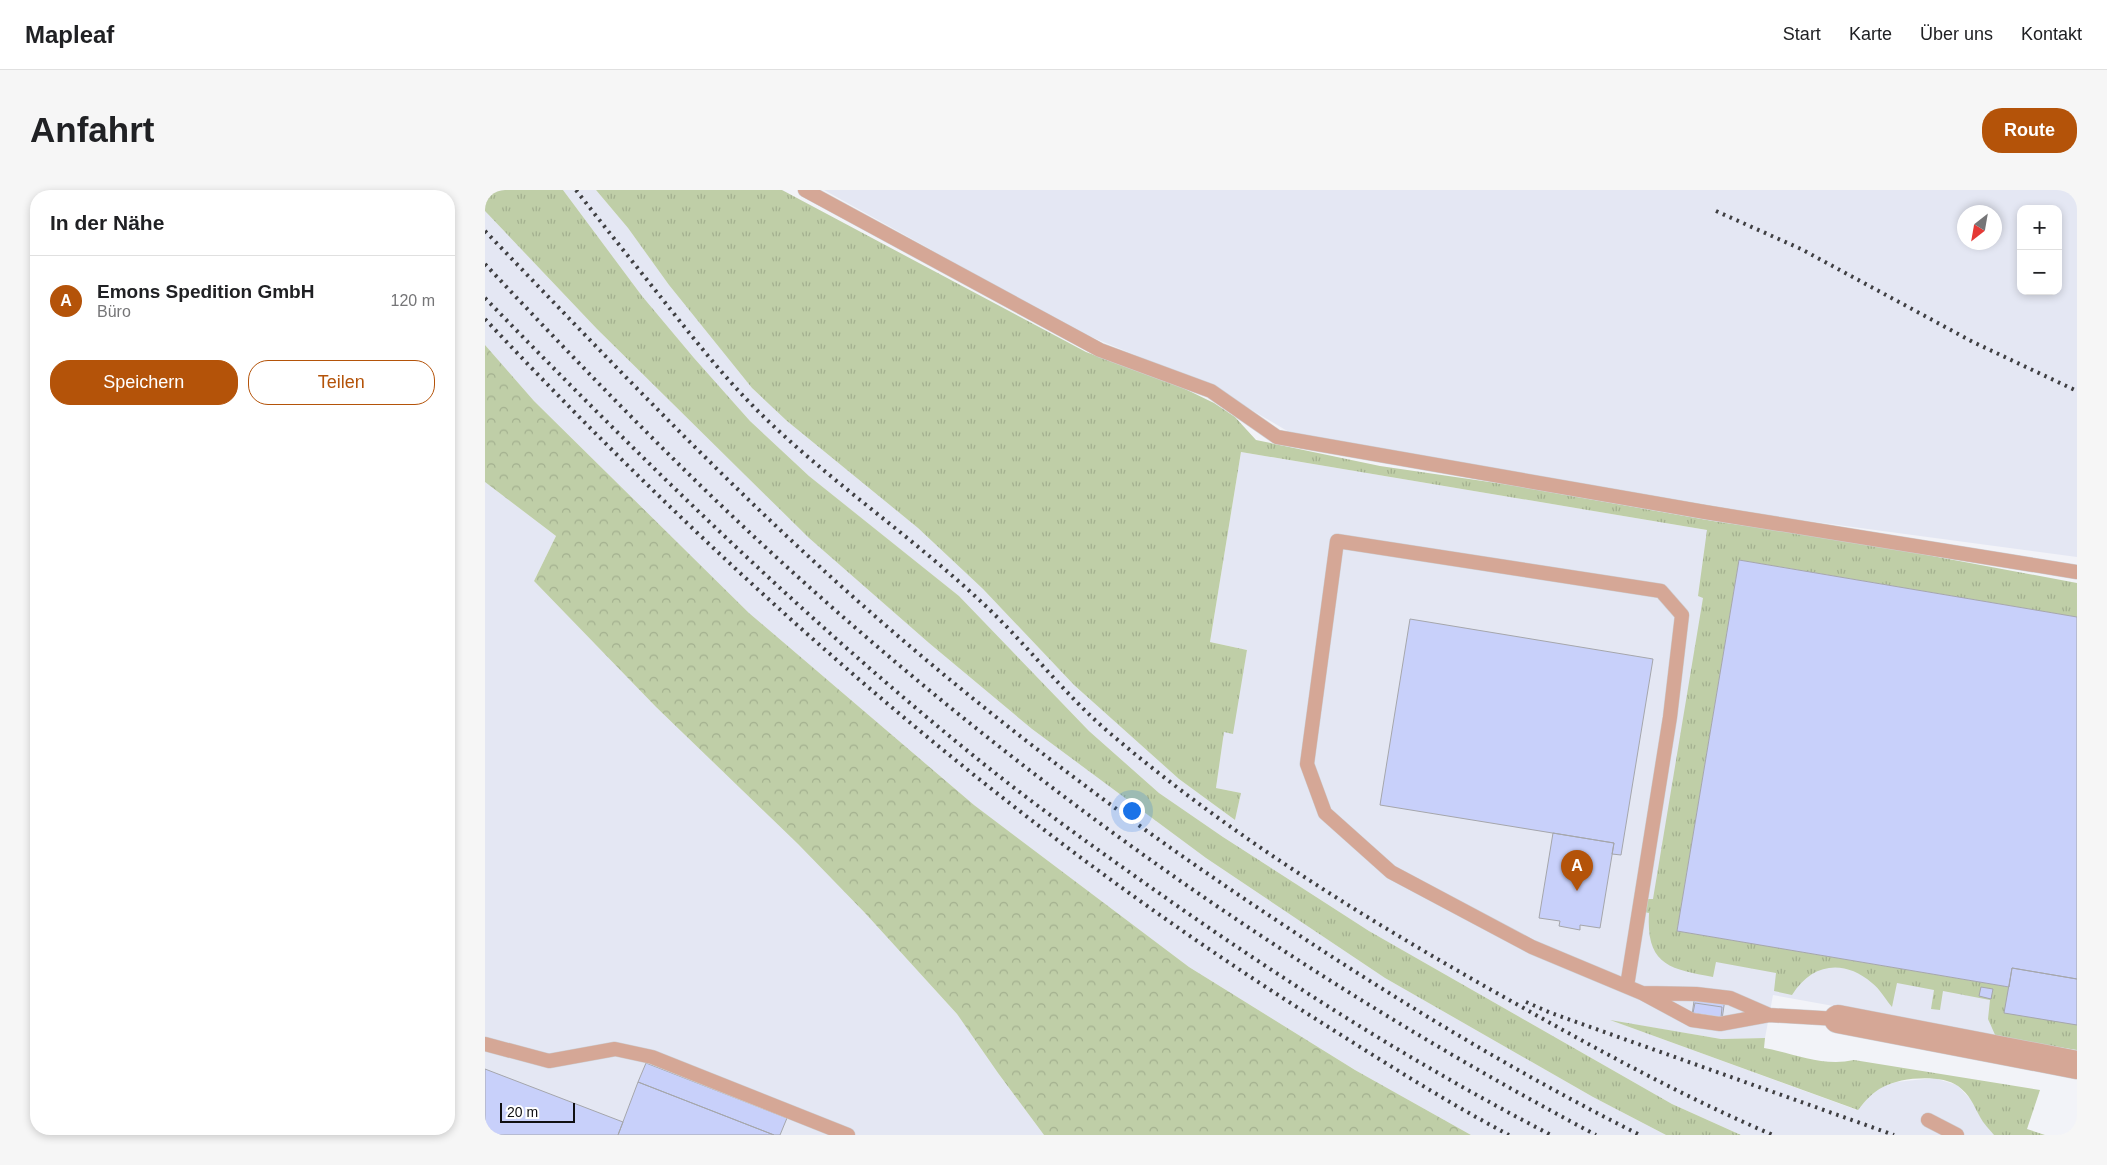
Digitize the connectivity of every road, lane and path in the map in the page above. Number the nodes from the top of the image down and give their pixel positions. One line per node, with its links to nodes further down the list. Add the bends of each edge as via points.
1 (805, 190): 2 (lane, via 1100,350 1211,391 1277,437 1705,512)
2 (2077, 572)
3 (1627, 986): 3 (lane, via 1670,717 1682,615 1661,591 1337,541 1307,764 1325,813 1391,872 1532,947); 4 (lane)
4 (1642, 993): 5 (lane, via 1731,998); 5 (lane, via 1692,1020 1720,1024)
5 (1769, 1015): 6 (lane)
6 (1838, 1019): 8 (street)
7 (485, 1044): 10 (lane, via 549,1061 615,1048 652,1057)
8 (2077, 1065)
9 (1929, 1120): 11 (lane)
10 (848, 1135)
11 (1957, 1135)

